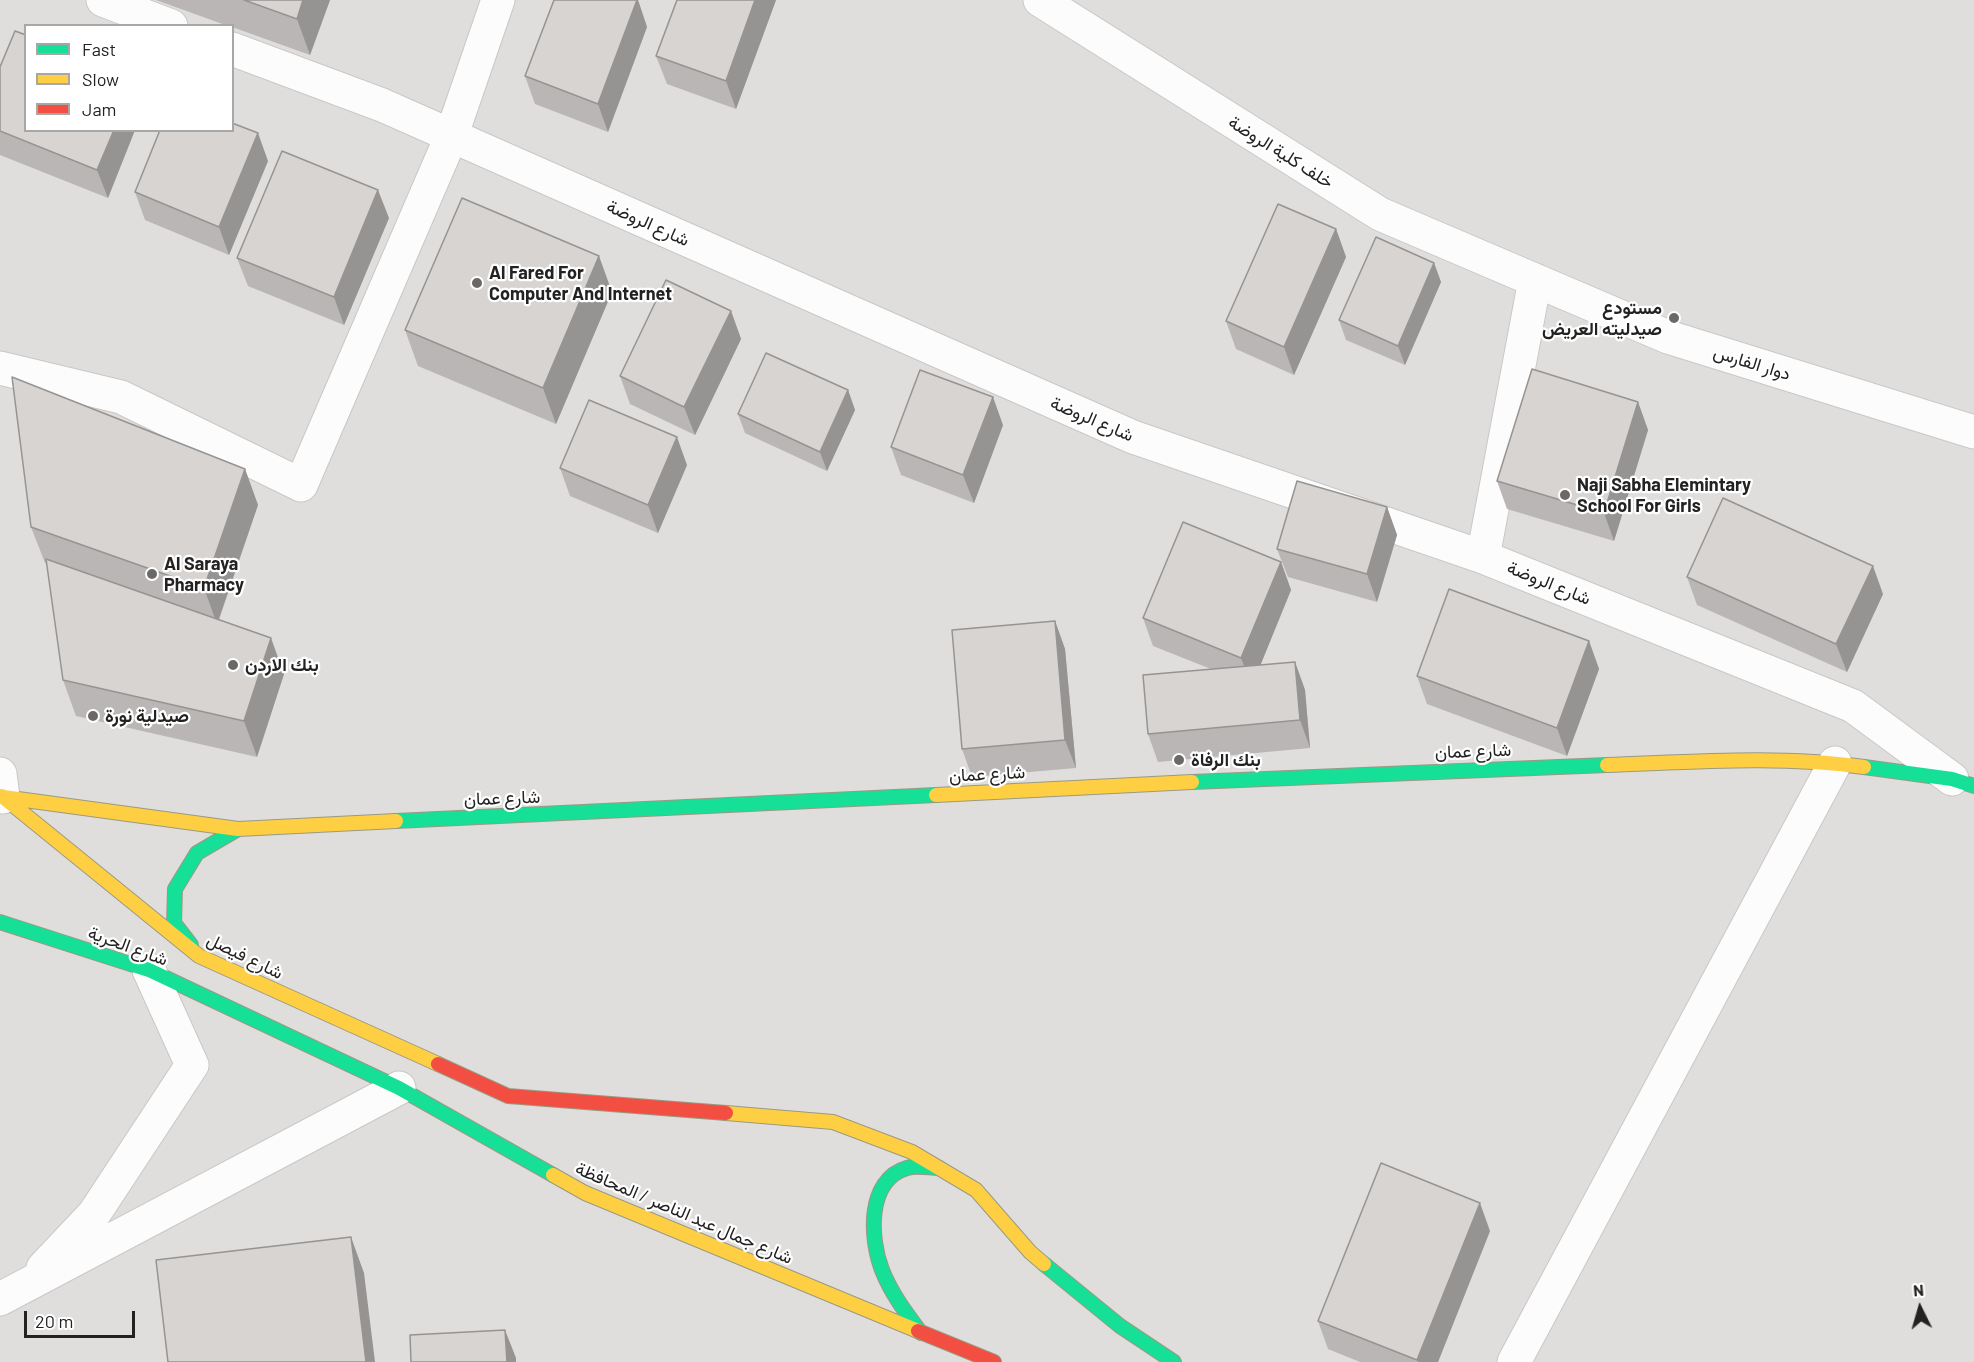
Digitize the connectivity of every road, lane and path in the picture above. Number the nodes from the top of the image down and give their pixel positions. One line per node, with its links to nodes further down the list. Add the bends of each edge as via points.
1 (103, 0): 4 (street)
2 (498, 0): 6 (street)
3 (1040, 0): 7 (street, خلف كلية الروضة, via 1380,214)
4 (166, 24)
5 (234, 50): 6 (street, شارع الروضة, via 382,105)
6 (451, 137): 8 (street, via 301,485 121,397); 10 (street, شارع الروضة, via 1133,437)
7 (1535, 280): 9 (street, دوار الفارس, via 1668,337); 10 (street)
8 (0, 368)
9 (1974, 432)
10 (1483, 557): 12 (street, شارع الروضة, via 1853,706)
11 (1835, 763): 12 (main road, شارع عمان); 14 (main road, شارع عمان, via 1732,761 1435,770); 25 (street)
12 (1963, 782)
13 (1, 788): 14 (main road, شارع عمان); 16 (main road, شارع فيصل)
14 (238, 829): 16 (main road, via 197,853 175,889 174,923)
15 (0, 922): 17 (main road, شارع الحرية)
16 (199, 956): 20 (main road, شارع فيصل, via 508,1096 833,1122 912,1152)
17 (149, 970): 18 (main road, شارع الحرية); 21 (street, via 192,1065 94,1214)
18 (239, 1013): 19 (main road, شارع جمال عبد الناصر / المحافظة)
19 (399, 1088): 21 (street); 22 (main road, شارع جمال عبد الناصر / المحافظة, via 585,1193)
20 (939, 1168): 22 (main road, via 906,1168 889,1181 881,1188 872,1220 876,1257 891,1292); 24 (main road, via 976,1190 1030,1252 1111,1319)
21 (12, 1294)
22 (921, 1333): 23 (main road, شارع جمال عبد الناصر / المحافظة)
23 (994, 1362)
24 (1174, 1362)
25 (1514, 1362)

